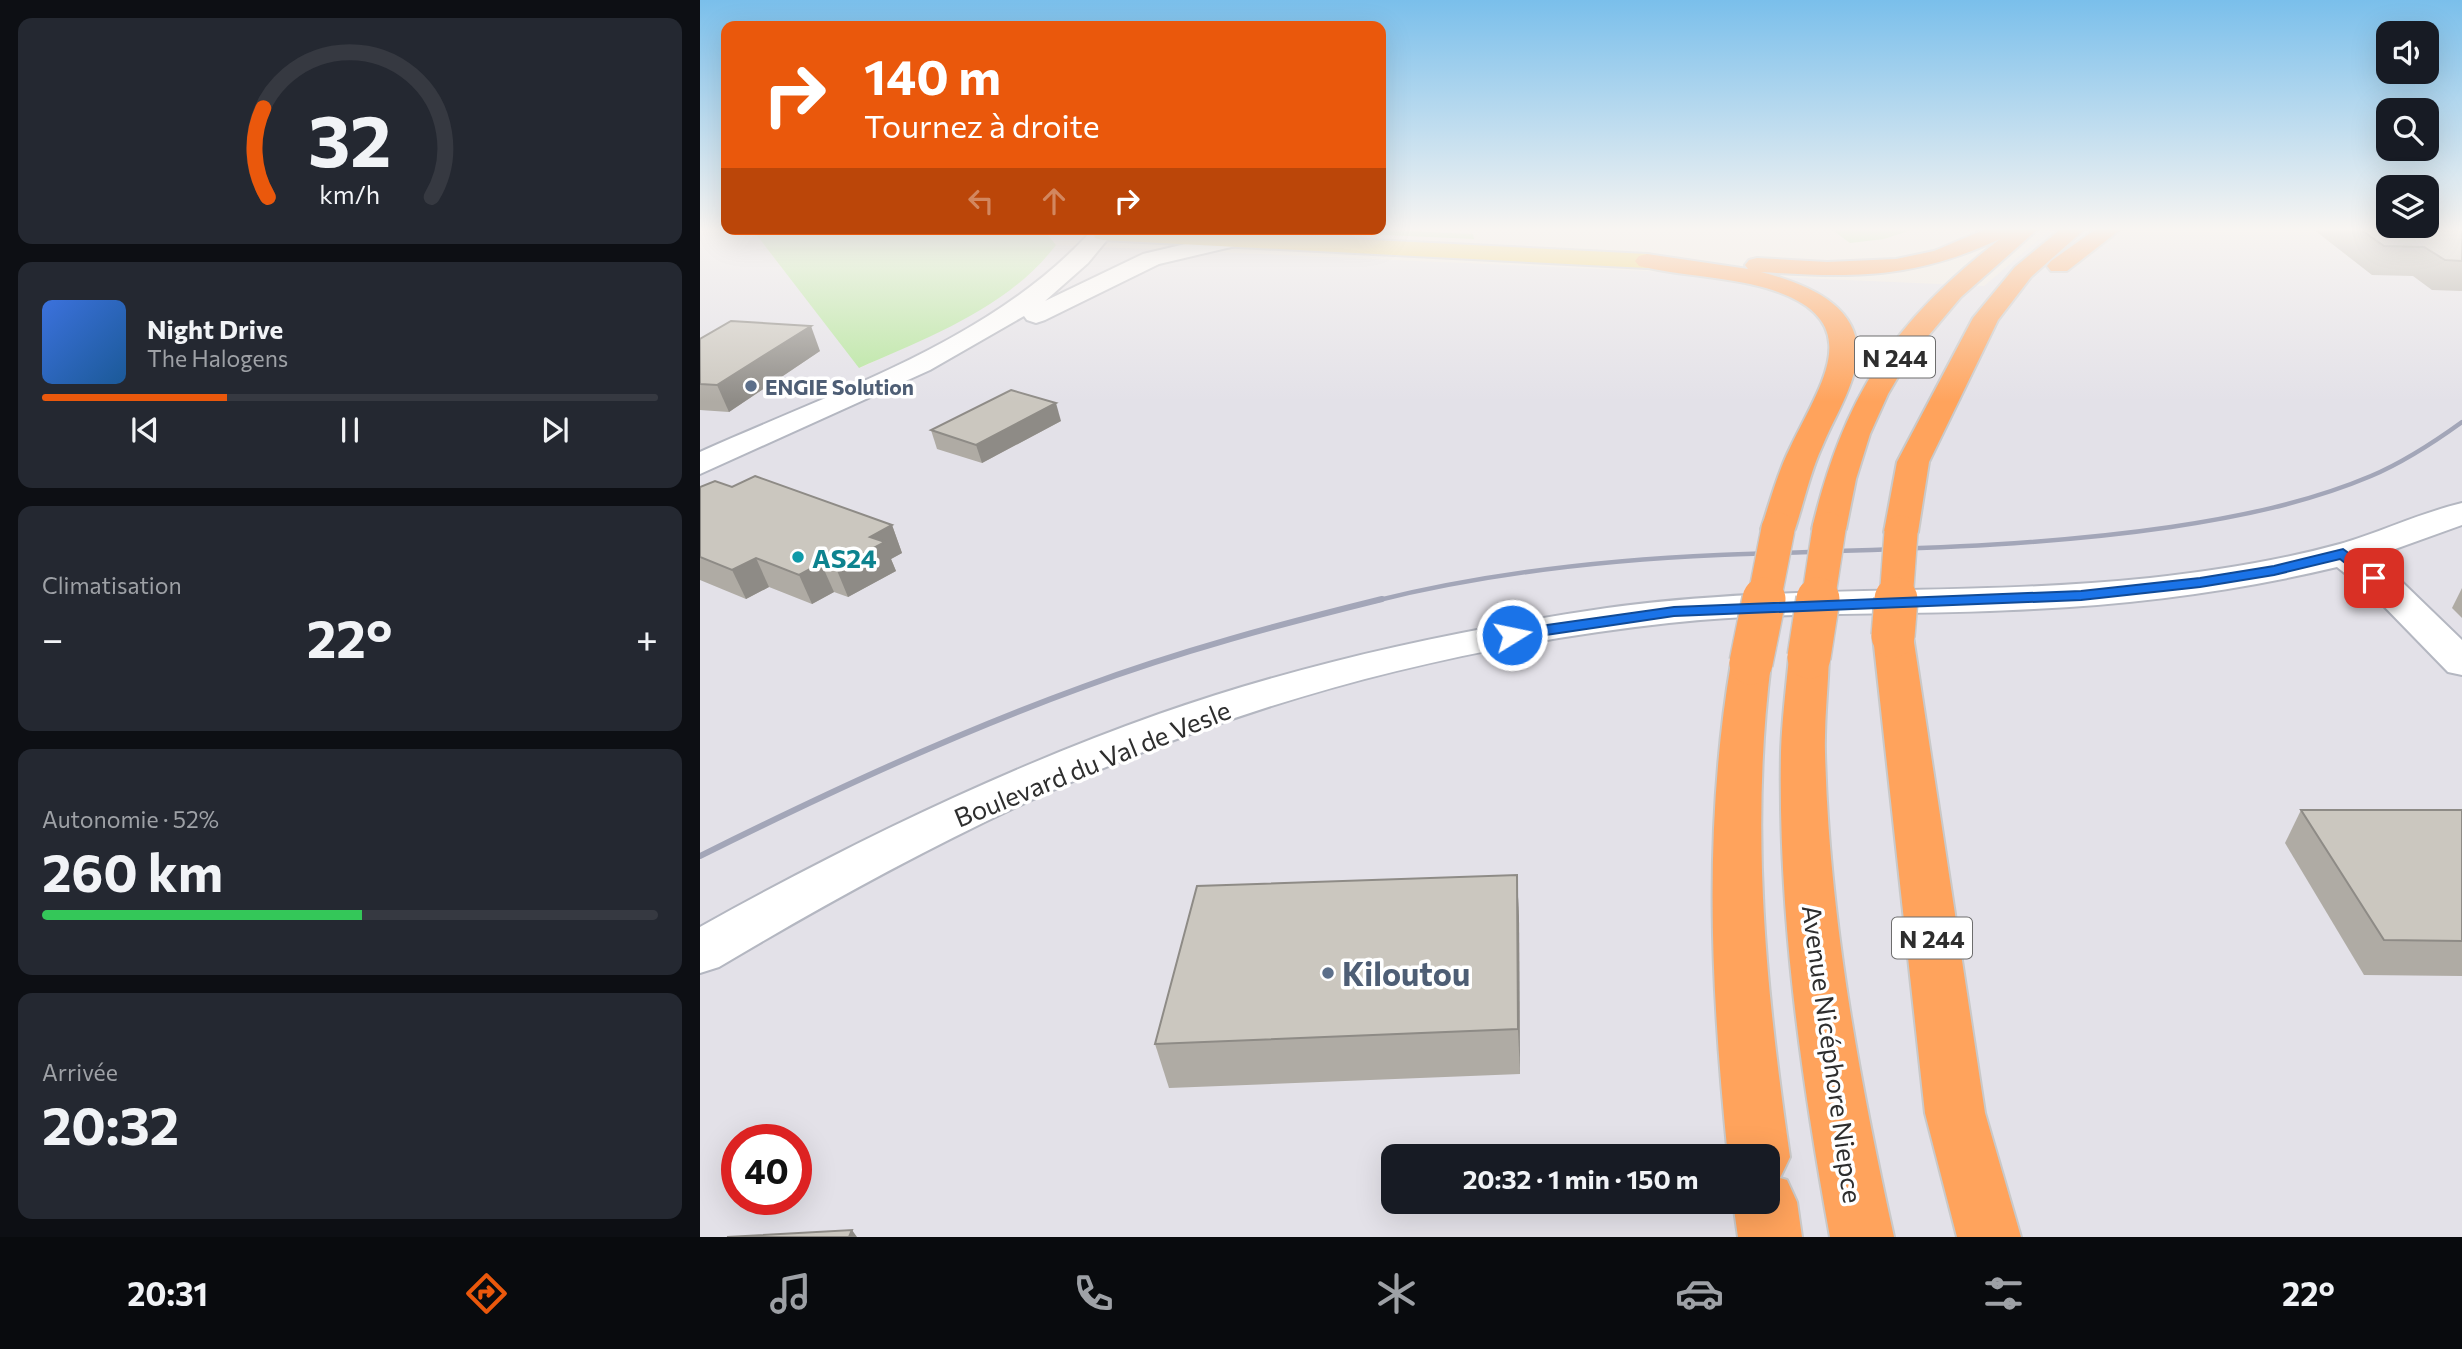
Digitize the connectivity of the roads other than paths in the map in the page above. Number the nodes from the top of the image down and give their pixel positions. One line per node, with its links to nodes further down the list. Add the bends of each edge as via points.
1 (1050, 287): 8 (street, via 985,329)
2 (1096, 287): 8 (street)
3 (1783, 287): 14 (highway, bridge, via 1824,306 1842,327 1845,344 1842,369 1800,460 1778,529 1751,663 1737,784 1737,913)
4 (1955, 287): 17 (highway, Avenue Nicéphore Niepce / N 244, bridge, via 1889,365 1845,461 1835,491 1809,657 1803,751 1817,980)
5 (2011, 287): 7 (highway, N 244)
6 (2030, 287): 7 (highway, N 244)
7 (1986, 318): 18 (highway, N 244, bridge, via 1913,462 1901,532 1893,636 1955,1113)
8 (887, 380): 9 (street)
9 (700, 464)
10 (2462, 513): 11 (street, Boulevard du Val de Vesle)
11 (2343, 554): 12 (street, via 2389,590); 13 (street, Boulevard du Val de Vesle, via 2176,586 2081,596 1674,612 1561,626 1439,649 1189,718 1044,776 867,858)
12 (2462, 663)
13 (700, 952)
14 (1757, 1144)
15 (1767, 1214): 16 (highway)
16 (1770, 1237)
17 (1862, 1237)
18 (1989, 1237)

